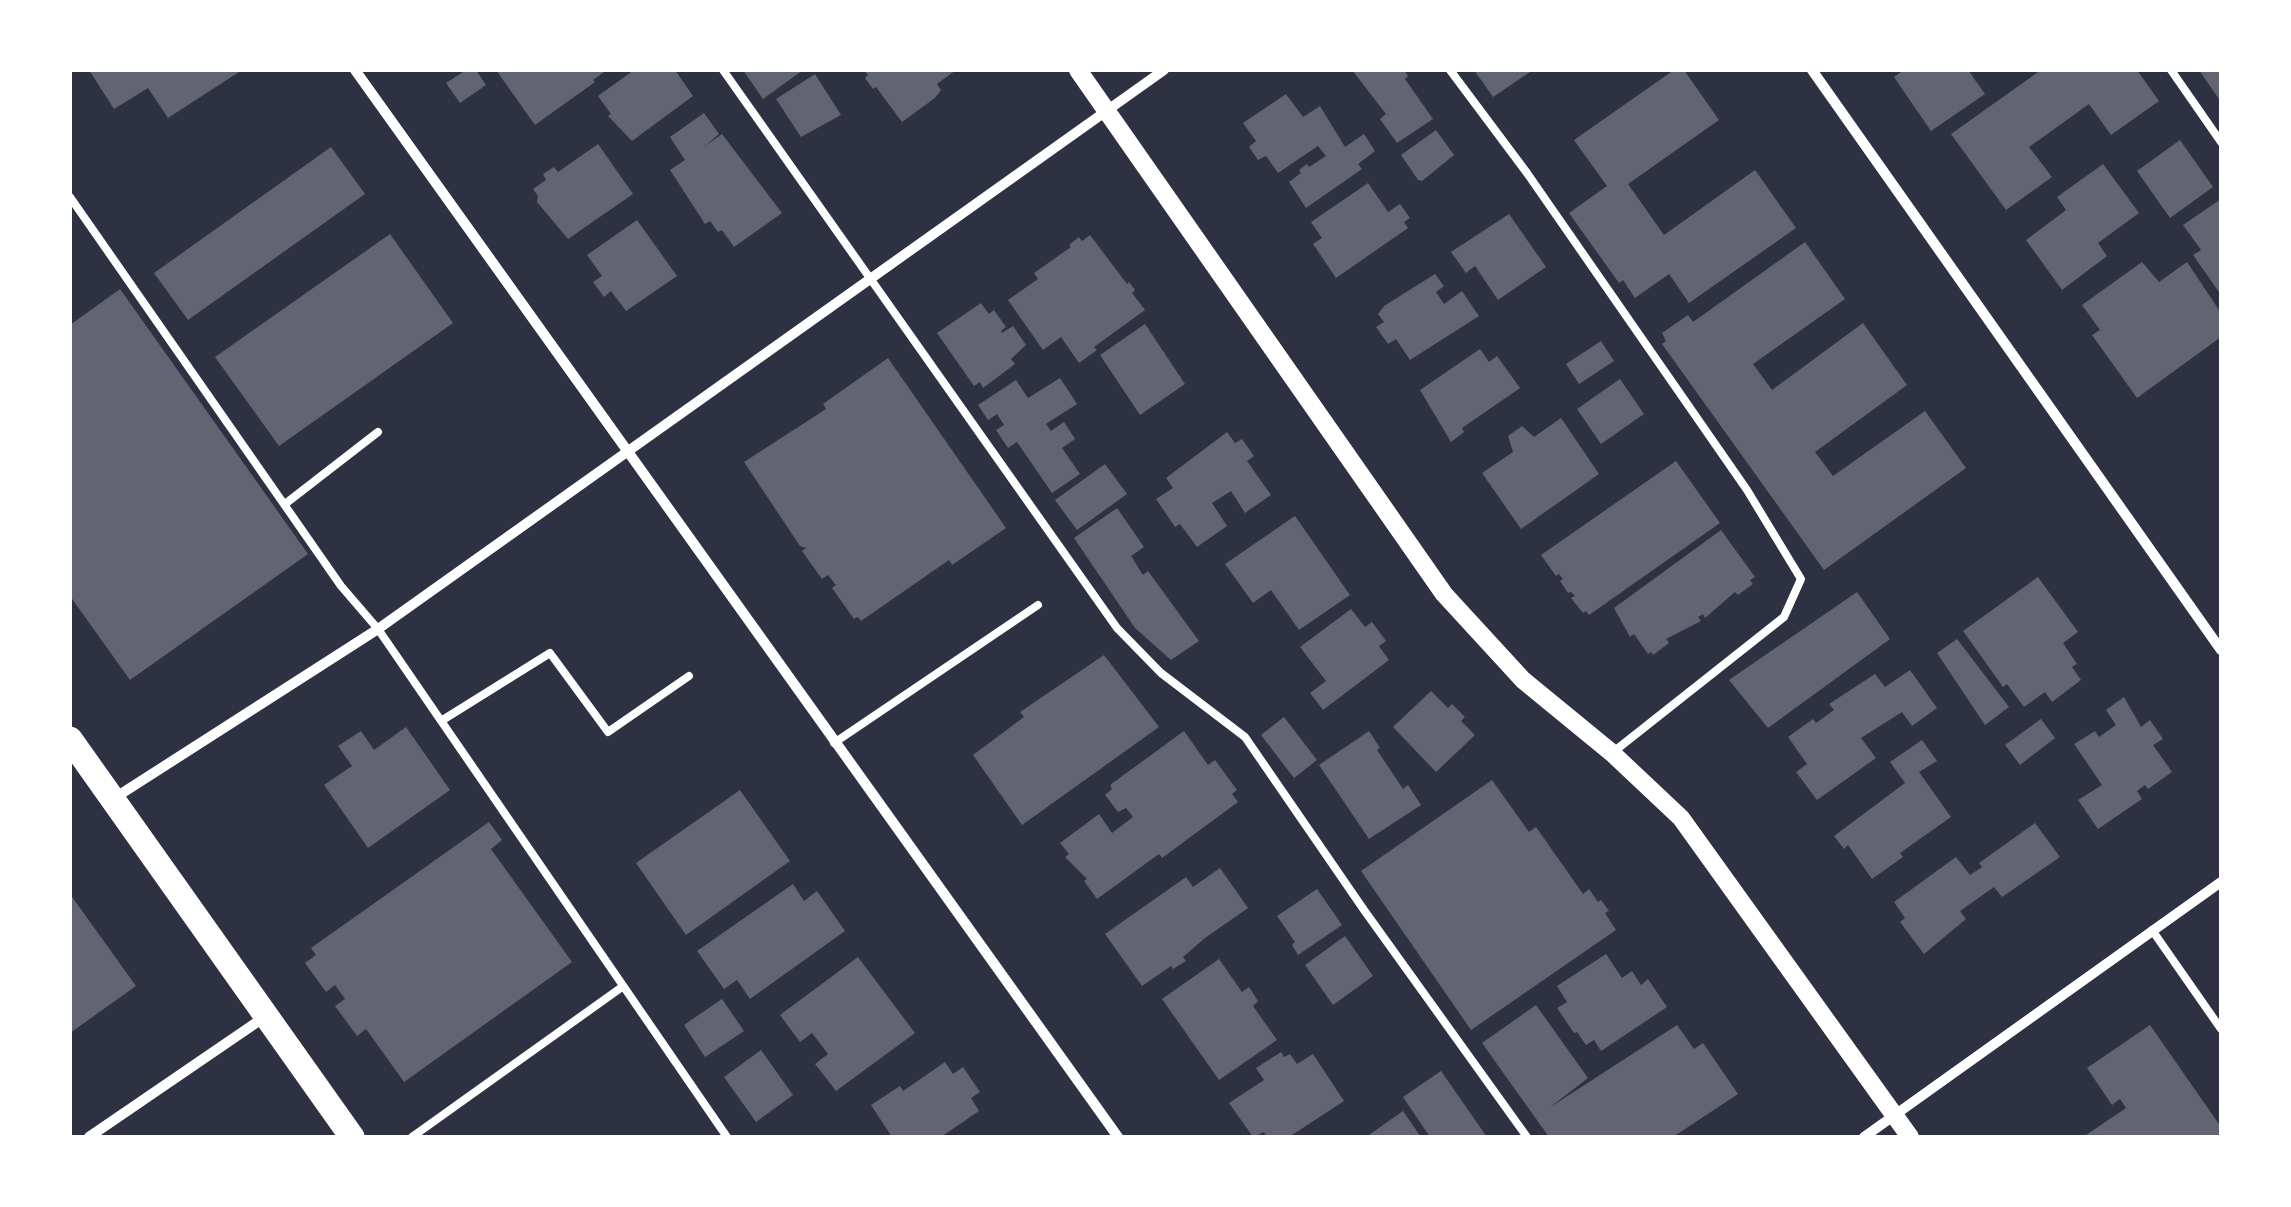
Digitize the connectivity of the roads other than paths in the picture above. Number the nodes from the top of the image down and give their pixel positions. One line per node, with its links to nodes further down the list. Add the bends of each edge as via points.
1 (354, 70): 13 (street)
2 (723, 70): 11 (lane)
3 (1078, 70): 8 (street)
4 (1164, 70): 8 (street)
5 (1450, 70): 22 (lane, via 1747,490 1801,579 1784,617)
6 (1812, 70): 17 (street)
7 (2171, 70): 9 (lane)
8 (1106, 110): 11 (street); 22 (street, via 1444,594 1523,680)
9 (2221, 142)
10 (70, 197): 14 (lane)
11 (870, 278): 13 (street); 35 (lane, via 1118,628 1161,673 1246,737)
12 (378, 432): 14 (lane)
13 (626, 452): 16 (street); 21 (street)
14 (285, 504): 16 (lane)
15 (1038, 606): 21 (lane)
16 (378, 629): 19 (lane); 23 (street)
17 (2221, 650)
18 (689, 676): 19 (lane, via 608,732 550,653)
19 (440, 721): 26 (lane)
20 (70, 739): 23 (main road)
21 (834, 743): 34 (street)
22 (1612, 753): 29 (street, via 1681,818)
23 (112, 799): 27 (main road)
24 (2221, 882): 25 (street)
25 (2152, 930): 28 (lane); 29 (street)
26 (622, 987): 32 (lane); 33 (lane)
27 (266, 1016): 30 (street); 31 (main road)
28 (2221, 1029)
29 (1894, 1115): 36 (street); 37 (street)
30 (89, 1137)
31 (352, 1137)
32 (412, 1137)
33 (727, 1137)
34 (1118, 1137)
35 (1528, 1137)
36 (1864, 1137)
37 (1910, 1137)

